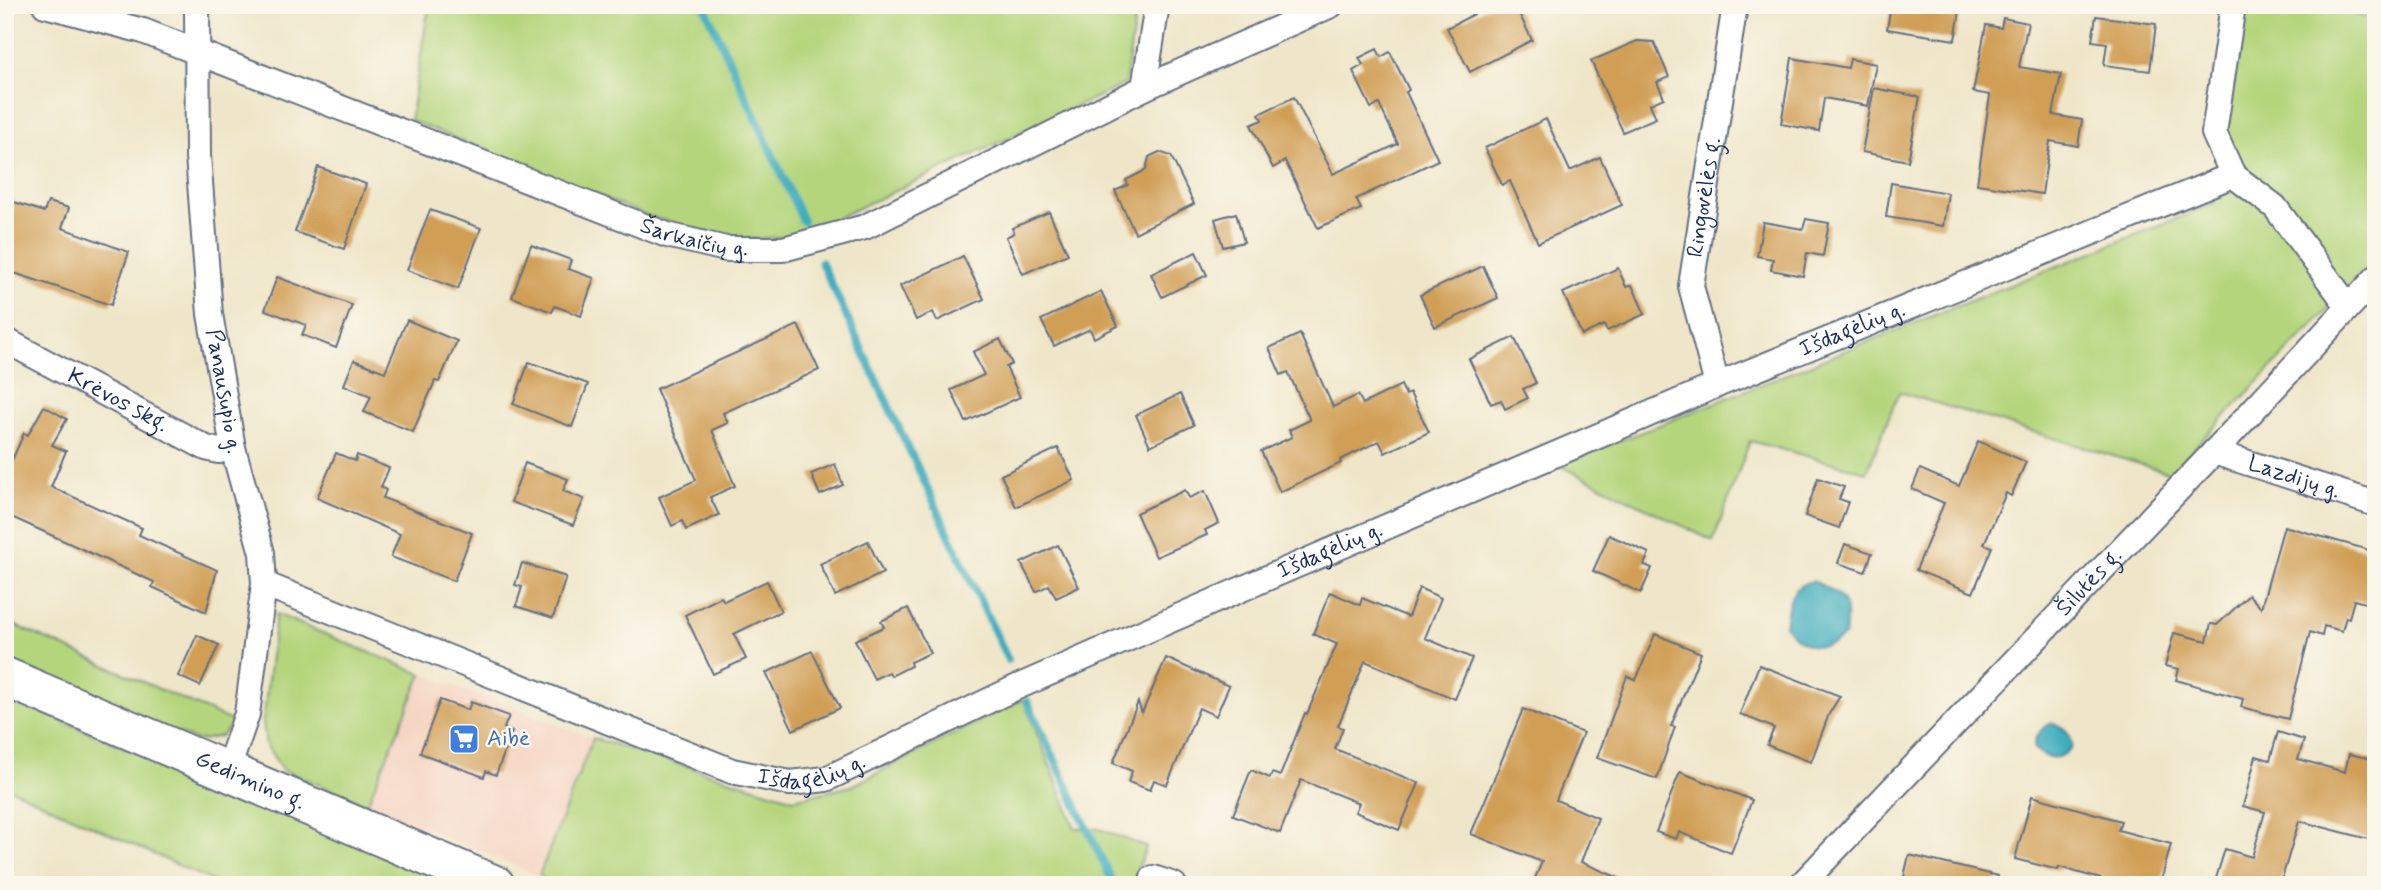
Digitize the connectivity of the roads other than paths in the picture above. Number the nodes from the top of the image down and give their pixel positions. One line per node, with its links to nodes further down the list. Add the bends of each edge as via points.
1 (45, 5): 7 (street, Šarkaičių g., via 142,31)
2 (197, 5): 7 (street, Panausupio g.)
3 (1157, 5): 8 (street)
4 (1331, 5): 8 (street, Šarkaičių g.)
5 (1735, 5): 13 (street, Ringovėlės g., via 1691,286)
6 (2232, 5): 9 (street, via 2214,133)
7 (196, 53): 8 (street, Šarkaičių g., via 667,235 726,249 783,249 865,227); 14 (street, Panausupio g., via 198,156 210,314)
8 (1144, 88)
9 (2233, 175): 11 (street, via 2275,206); 13 (street, Išdagėlių g.)
10 (2376, 278): 11 (street, Šilutės g.)
11 (2348, 306): 15 (street, Šilutės g.)
12 (5, 340): 14 (street, Krėvos skg., via 205,449)
13 (1717, 386): 17 (street, Išdagėlių g., via 1027,682 826,779 790,783 732,771)
14 (233, 448): 17 (street, Panausupio g., via 262,553)
15 (2214, 452): 16 (street, Lazdijų g.); 21 (street, Šilutės g.)
16 (2376, 504)
17 (264, 584): 19 (street, Panausupio g., via 247,714)
18 (5, 677): 19 (highway, Gedimino g.)
19 (227, 772): 20 (highway, Gedimino g.)
20 (495, 885)
21 (1801, 885)

